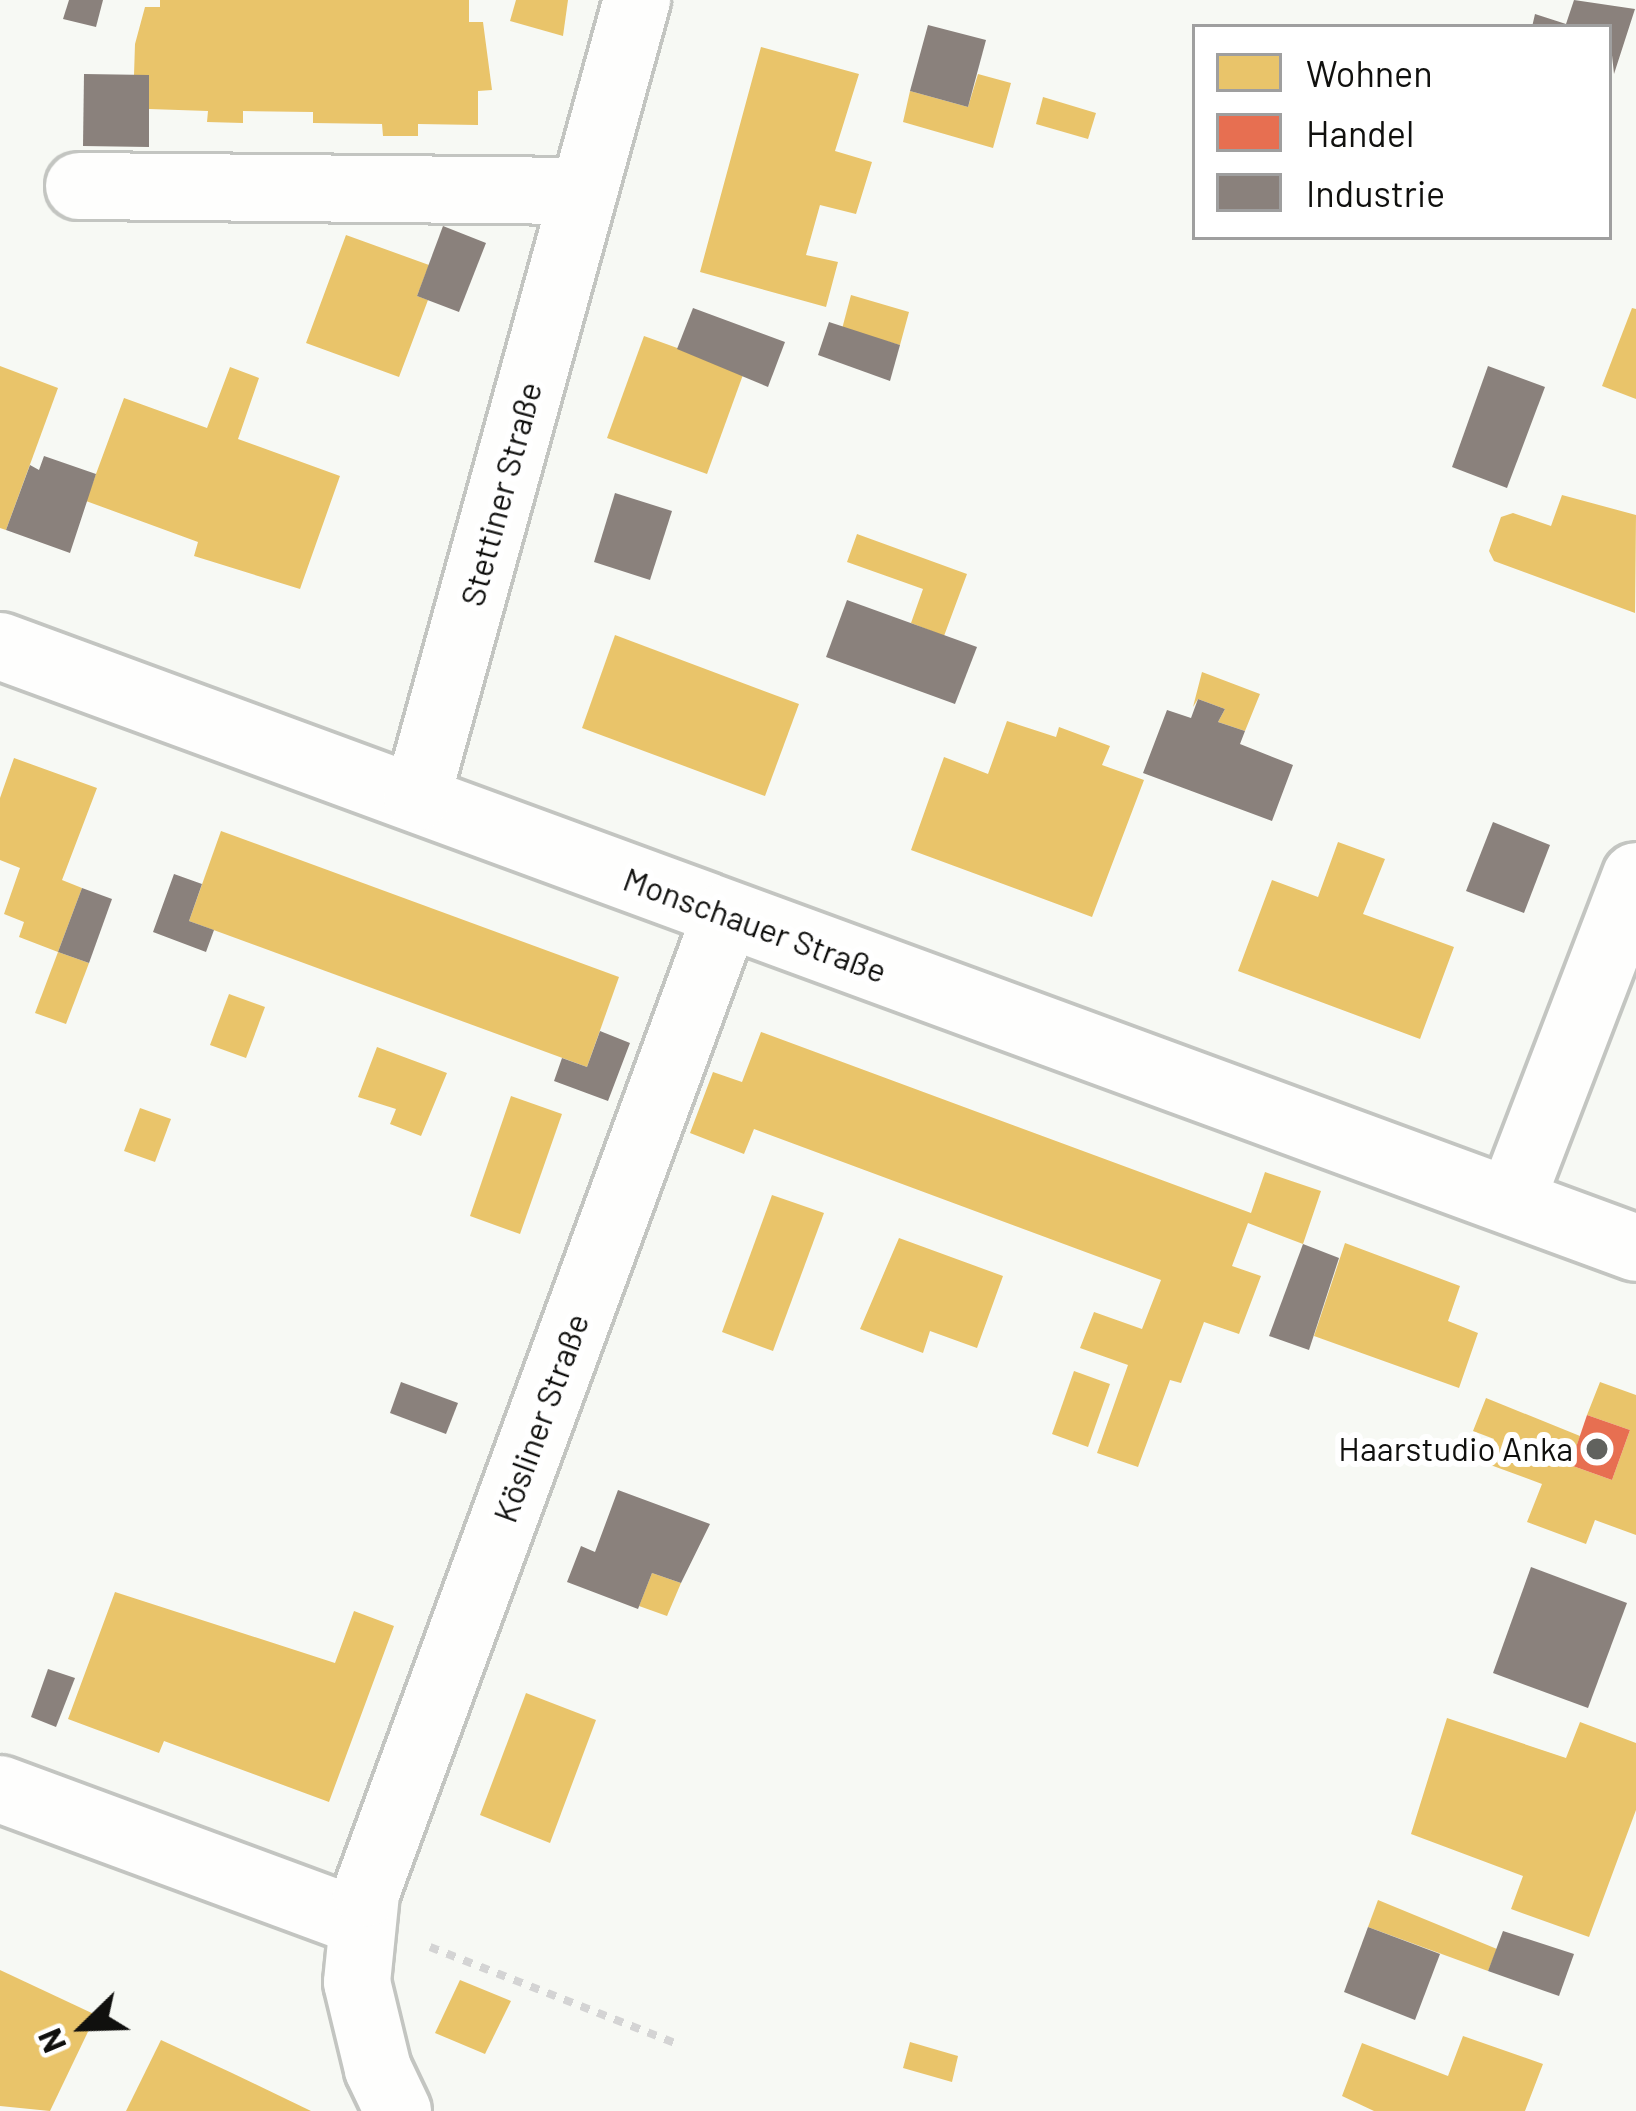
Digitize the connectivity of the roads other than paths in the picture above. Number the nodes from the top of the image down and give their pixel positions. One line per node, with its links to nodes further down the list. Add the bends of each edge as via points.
1 (637, 0): 3 (street, Stettiner Straße)
2 (79, 186): 3 (street)
3 (584, 191): 5 (street, Stettiner Straße)
4 (0, 646): 5 (street, Monschauer Straße)
5 (418, 797): 7 (street, Monschauer Straße)
6 (1636, 876): 8 (street)
7 (726, 915): 8 (street, Monschauer Straße); 11 (street, Kösliner Straße)
8 (1511, 1201): 9 (street, Monschauer Straße)
9 (1636, 1247)
10 (0, 1789): 11 (street)
11 (360, 1922): 12 (street, Kösliner Straße, via 362,2014)
12 (398, 2111)

